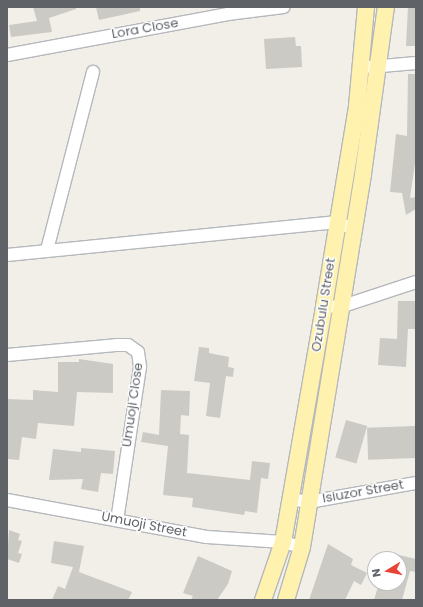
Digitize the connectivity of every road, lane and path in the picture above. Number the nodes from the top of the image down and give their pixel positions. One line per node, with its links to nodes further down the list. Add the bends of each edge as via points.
1 (284, 7): 4 (street, Lora Close, via 228,14)
2 (366, 7): 6 (main road, Ozubulu Street)
3 (386, 7): 7 (main road, Ozubulu Street)
4 (7, 54)
5 (416, 63): 7 (street)
6 (361, 67): 7 (street); 9 (main road, Ozubulu Street)
7 (378, 68): 10 (main road, Ozubulu Street)
8 (93, 72): 11 (street)
9 (337, 222): 10 (street); 11 (street); 14 (main road, Ozubulu Street)
10 (354, 229): 15 (main road, Ozubulu Street)
11 (47, 250): 12 (street)
12 (7, 255)
13 (416, 282): 15 (street)
14 (324, 306): 15 (street); 19 (main road, Ozubulu Street)
15 (340, 307): 20 (main road, Ozubulu Street)
16 (7, 355): 21 (street, Umuoji Close, via 116,344 128,345 138,352 140,367)
17 (416, 483): 20 (street, Isiuzor Street)
18 (7, 500): 21 (street, Umuoji Street)
19 (290, 500): 20 (street, Isiuzor Street); 22 (main road, Ozubulu Street)
20 (309, 502): 23 (main road, Ozubulu Street)
21 (117, 520): 22 (street, Umuoji Street, via 207,537)
22 (283, 542): 23 (street, Umuoji Street); 24 (main road, Ozubulu Street)
23 (302, 547): 25 (main road, Ozubulu Street)
24 (263, 600)
25 (286, 600)

